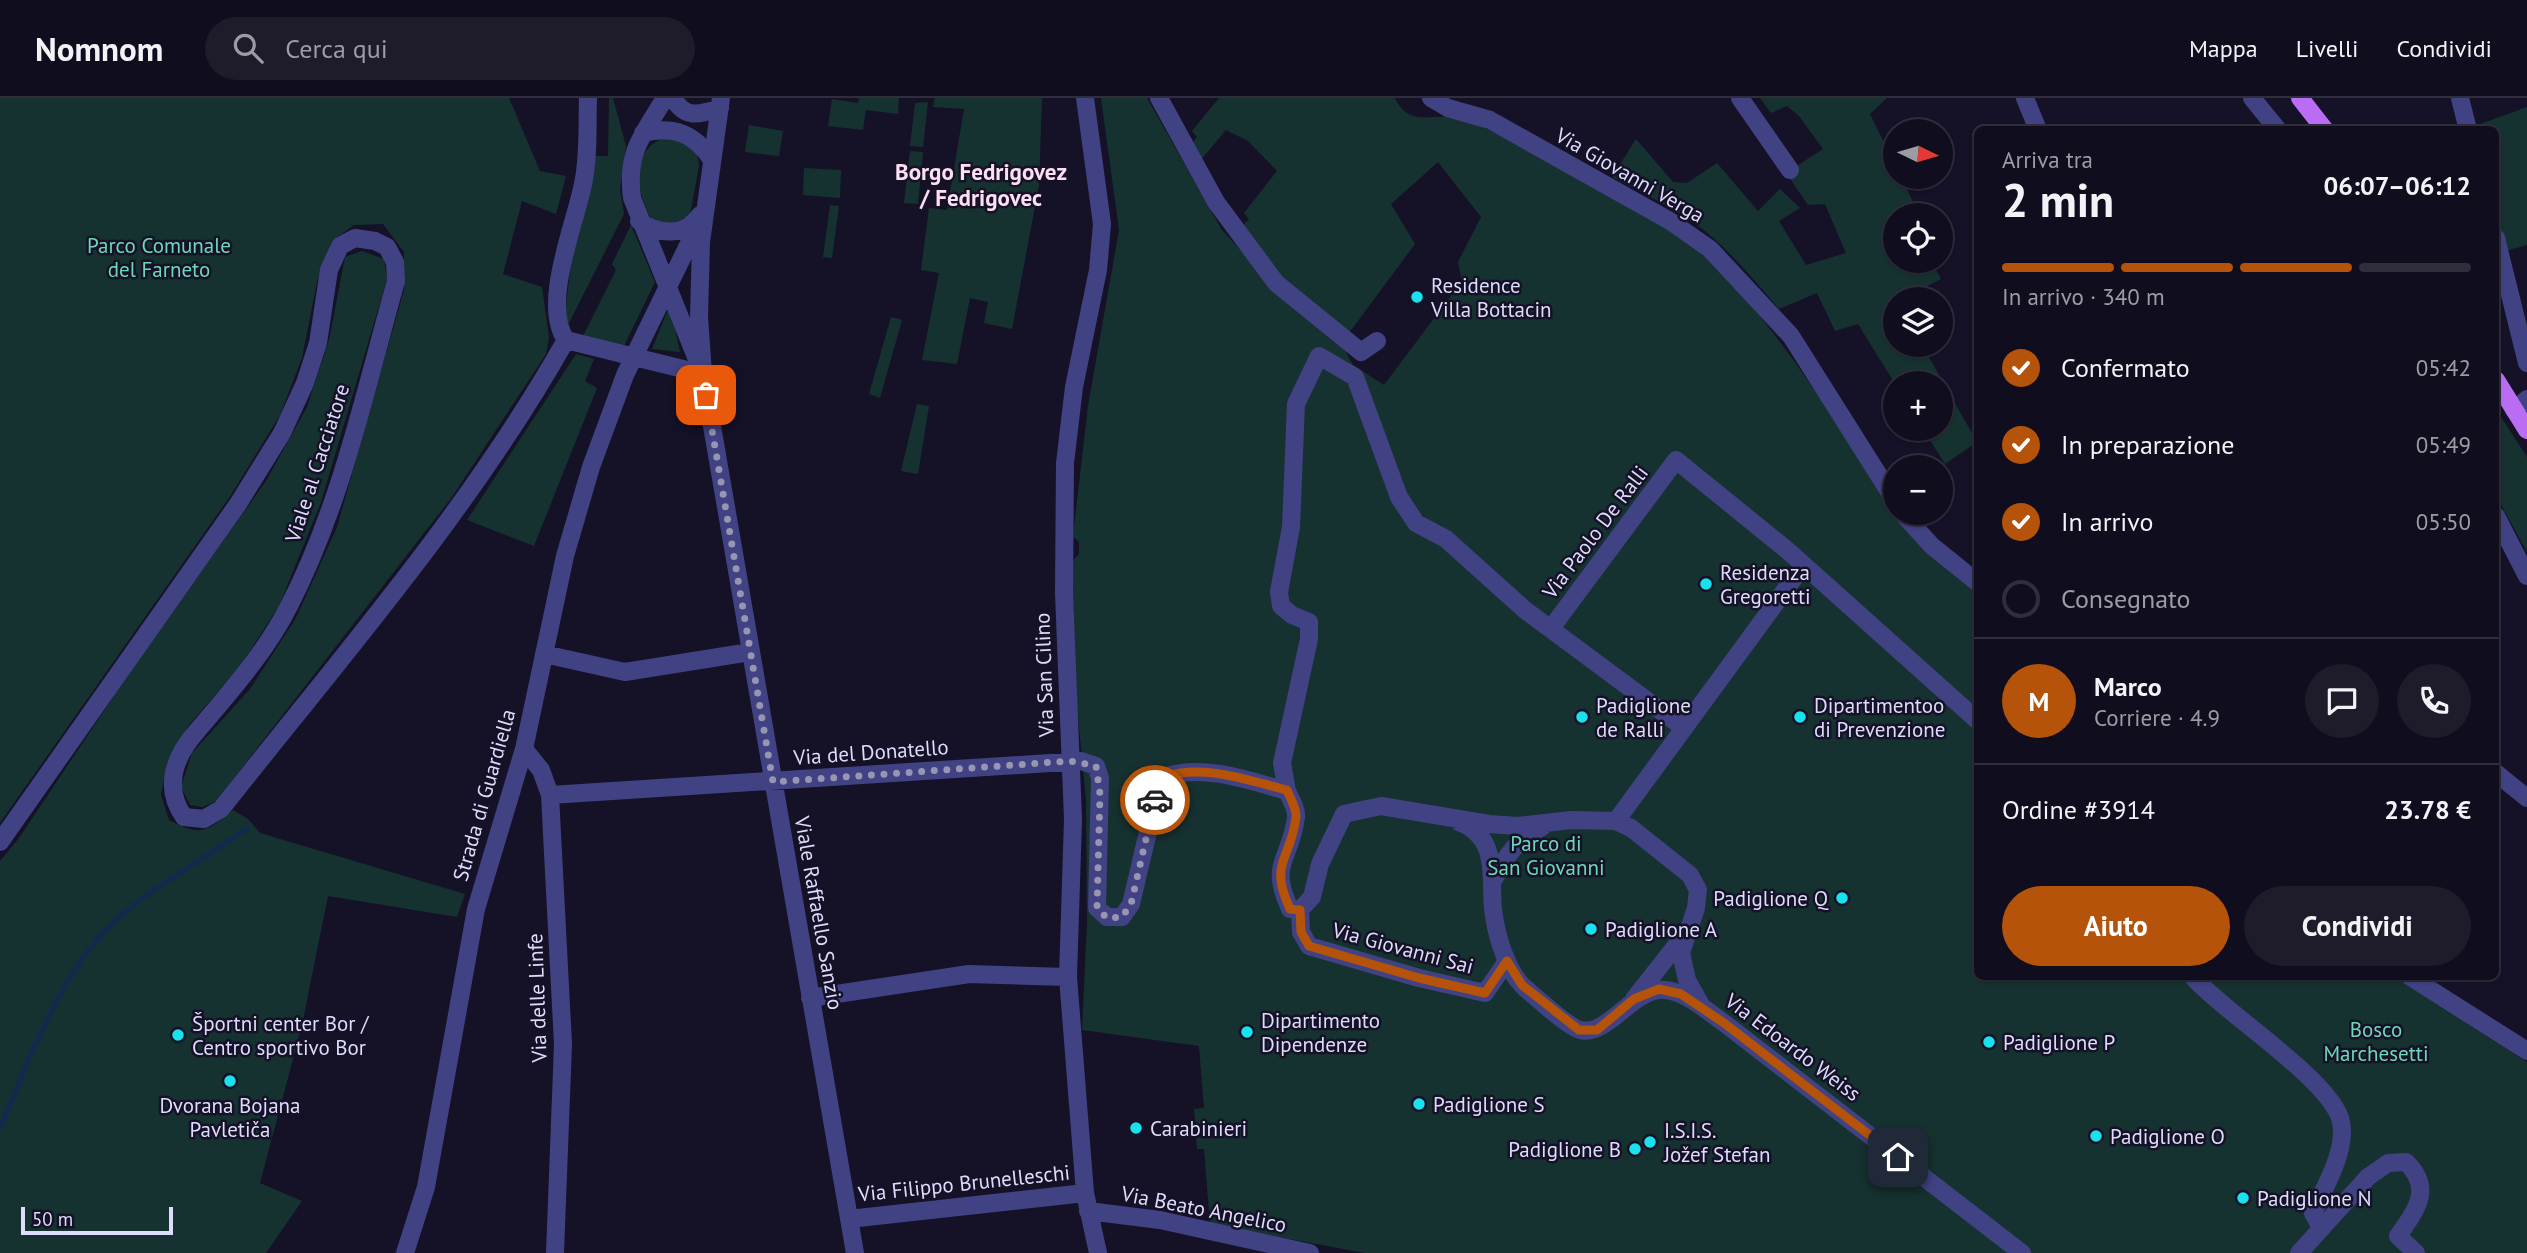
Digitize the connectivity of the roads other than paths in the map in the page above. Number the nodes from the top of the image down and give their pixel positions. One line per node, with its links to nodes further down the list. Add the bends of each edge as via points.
1 (588, 98): 24 (street, via 583,183 557,312 559,331)
2 (665, 98): 17 (street)
3 (673, 98): 12 (street, via 682,111 692,115)
4 (1084, 98): 44 (street, Via San Cilino, via 1102,224 1065,463)
5 (1159, 98): 25 (street, via 1216,202 1276,283 1361,352)
6 (1431, 98): 32 (street, Via Giovanni Verga, via 1490,120 1710,248 1791,336)
7 (1740, 98): 19 (street)
8 (2025, 98): 13 (street)
9 (2252, 98): 14 (street)
10 (2300, 98): 15 (main road)
11 (2460, 98): 16 (street)
12 (721, 103): 18 (street)
13 (2036, 126)
14 (2275, 126)
15 (2322, 126)
16 (2467, 126)
17 (643, 133): 18 (street, via 680,131 694,138); 21 (street, via 633,148 628,172)
18 (712, 160): 20 (street)
19 (1790, 170)
20 (704, 209): 21 (street, via 685,229 652,230); 23 (street, Strada di Guardiella); 28 (street, via 698,279)
21 (639, 221): 23 (street)
22 (2499, 251): 27 (street)
23 (668, 284): 26 (street, Strada di Guardiella); 28 (street)
24 (566, 340): 26 (street); 53 (street, Viale al Cacciatore, via 518,422 452,518 220,809 204,819 184,817 174,803 171,783 175,764 288,610 328,520 396,281 396,262 387,247 355,238 340,246 329,270 318,343 306,383 282,433 238,504)
25 (1377, 341)
26 (633, 357): 28 (street); 40 (street, Strada di Guardiella, via 591,467 565,555)
27 (2527, 363)
28 (703, 374): 39 (street, Viale Raffaello Sanzio)
29 (2499, 383): 30 (main road)
30 (2521, 404): 31 (main road)
31 (2527, 430)
32 (1883, 482)
33 (2499, 522): 36 (street)
34 (1913, 525): 37 (street)
35 (1802, 567): 38 (street, Via Paolo De Ralli, via 1676,460); 41 (street, Via Paolo De Ralli); 42 (street)
36 (2527, 576)
37 (1974, 580)
38 (1552, 627): 42 (street, Via Paolo De Ralli); 47 (street, Via Paolo De Ralli, via 1525,610 1446,539 1416,523 1399,497 1355,377 1319,356 1296,404 1291,527 1279,592 1280,606 1309,622 1282,763)
39 (750, 652): 40 (street, via 625,672); 46 (street, Viale Raffaello Sanzio)
40 (544, 654): 43 (street, Strada di Guardiella)
41 (1974, 718)
42 (1685, 728): 51 (street)
43 (524, 749): 48 (street, Via delle Linfe, via 541,770); 68 (street, Strada di Guardiella, via 476,909 432,1161)
44 (1070, 761): 46 (street, Via del Donatello); 47 (street, via 1096,766 1100,778 1097,908 1107,918 1122,917 1131,904 1156,798 1167,776 1200,771); 58 (street, Via San Cilino, via 1073,819)
45 (2499, 775): 49 (street)
46 (773, 782): 48 (street, Via del Donatello); 61 (street, Viale Raffaello Sanzio)
47 (1287, 790): 55 (street, Via Giovanni Sai, via 1296,815 1279,880 1290,909)
48 (550, 795): 69 (street, Via delle Linfe, via 563,1044)
49 (2527, 798)
50 (1449, 818): 52 (street, via 1518,826); 54 (street, via 1465,824 1488,849); 55 (street, Via Giovanni Sai, via 1381,806 1344,814 1320,864 1312,897)
51 (1616, 821): 52 (street); 56 (street, via 1651,841 1690,875 1698,890)
52 (1548, 824): 54 (street, via 1508,850)
53 (0, 842)
54 (1494, 880): 57 (street, via 1493,909)
55 (1300, 910): 57 (street, Via Giovanni Sai, via 1301,932 1309,946 1419,978 1485,993)
56 (1689, 929): 62 (street); 63 (street, via 1681,953 1687,979)
57 (1507, 961): 62 (street, via 1522,985 1579,1030 1597,1030)
58 (1068, 977): 61 (street, via 968,974); 65 (street, Via San Cilino)
59 (2196, 980): 67 (street, via 2332,1100 2342,1123 2340,1150 2312,1213)
60 (2415, 980): 64 (street)
61 (810, 998): 66 (street, Viale Raffaello Sanzio)
62 (1634, 999): 63 (street, via 1659,989 1681,994)
63 (1702, 1007): 73 (street, Via Edoardo Weiss)
64 (2527, 1051)
65 (1086, 1202): 66 (street, Via Filippo Brunelleschi); 71 (street, Via San Cilino); 72 (street, Via Beato Angelico)
66 (849, 1219): 70 (street, Viale Raffaello Sanzio)
67 (2321, 1228): 74 (street); 75 (street, via 2368,1177 2388,1163 2406,1162 2420,1175 2422,1193 2398,1236)
68 (405, 1253)
69 (555, 1253)
70 (855, 1253)
71 (1098, 1253)
72 (1310, 1253)
73 (2022, 1253)
74 (2299, 1253)
75 (2416, 1253)

